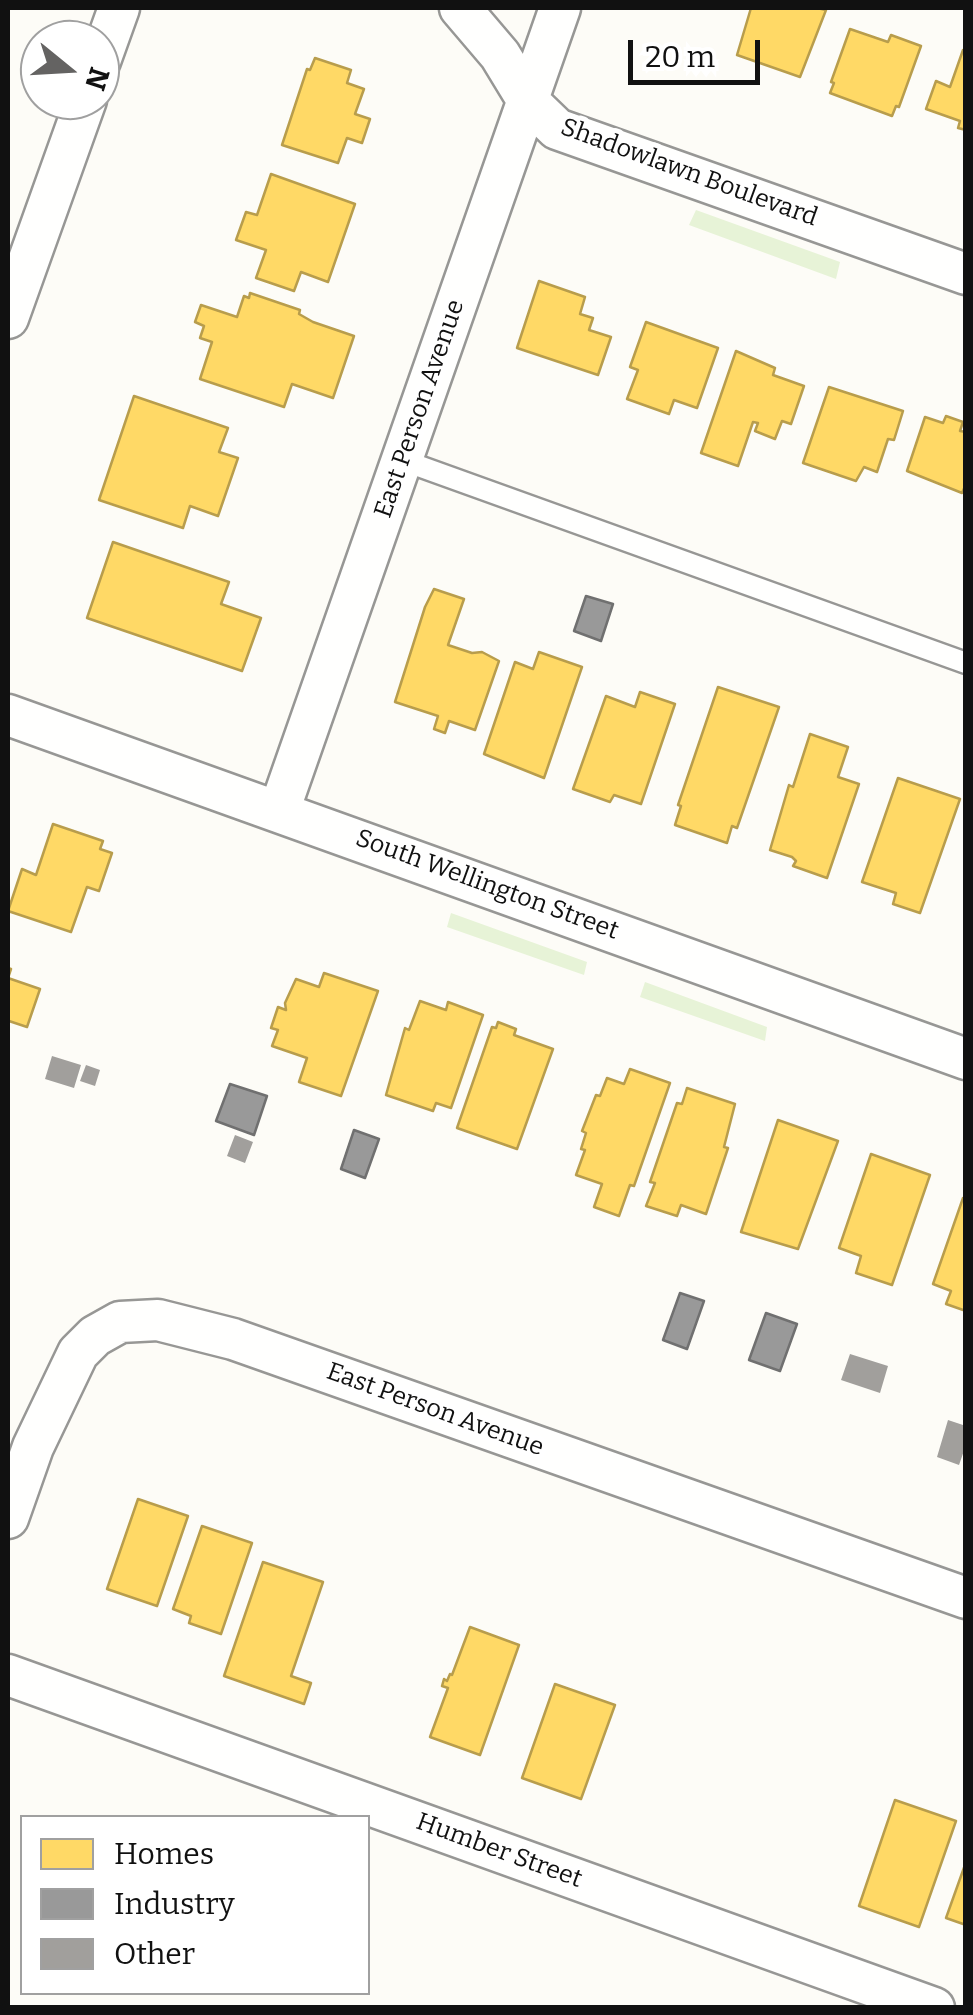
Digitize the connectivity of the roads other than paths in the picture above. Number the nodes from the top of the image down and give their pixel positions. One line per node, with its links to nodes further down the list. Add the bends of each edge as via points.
1 (460, 8): 3 (street, Shadowlawn Boulevard, via 500,54)
2 (560, 8): 3 (street, East Person Avenue)
3 (528, 101): 5 (street, Shadowlawn Boulevard, via 557,129); 7 (street, East Person Avenue)
4 (79, 120): 6 (street)
5 (966, 274)
6 (8, 318)
7 (402, 460): 8 (lane); 10 (street, East Person Avenue)
8 (966, 662)
9 (8, 714): 10 (street, South Wellington Street)
10 (279, 810): 11 (street, South Wellington Street)
11 (966, 1059)
12 (8, 1518): 13 (street, East Person Avenue, via 78,1353 120,1322 158,1320 233,1339)
13 (966, 1598)
14 (8, 1675): 15 (street, Humber Street)
15 (934, 2008)

